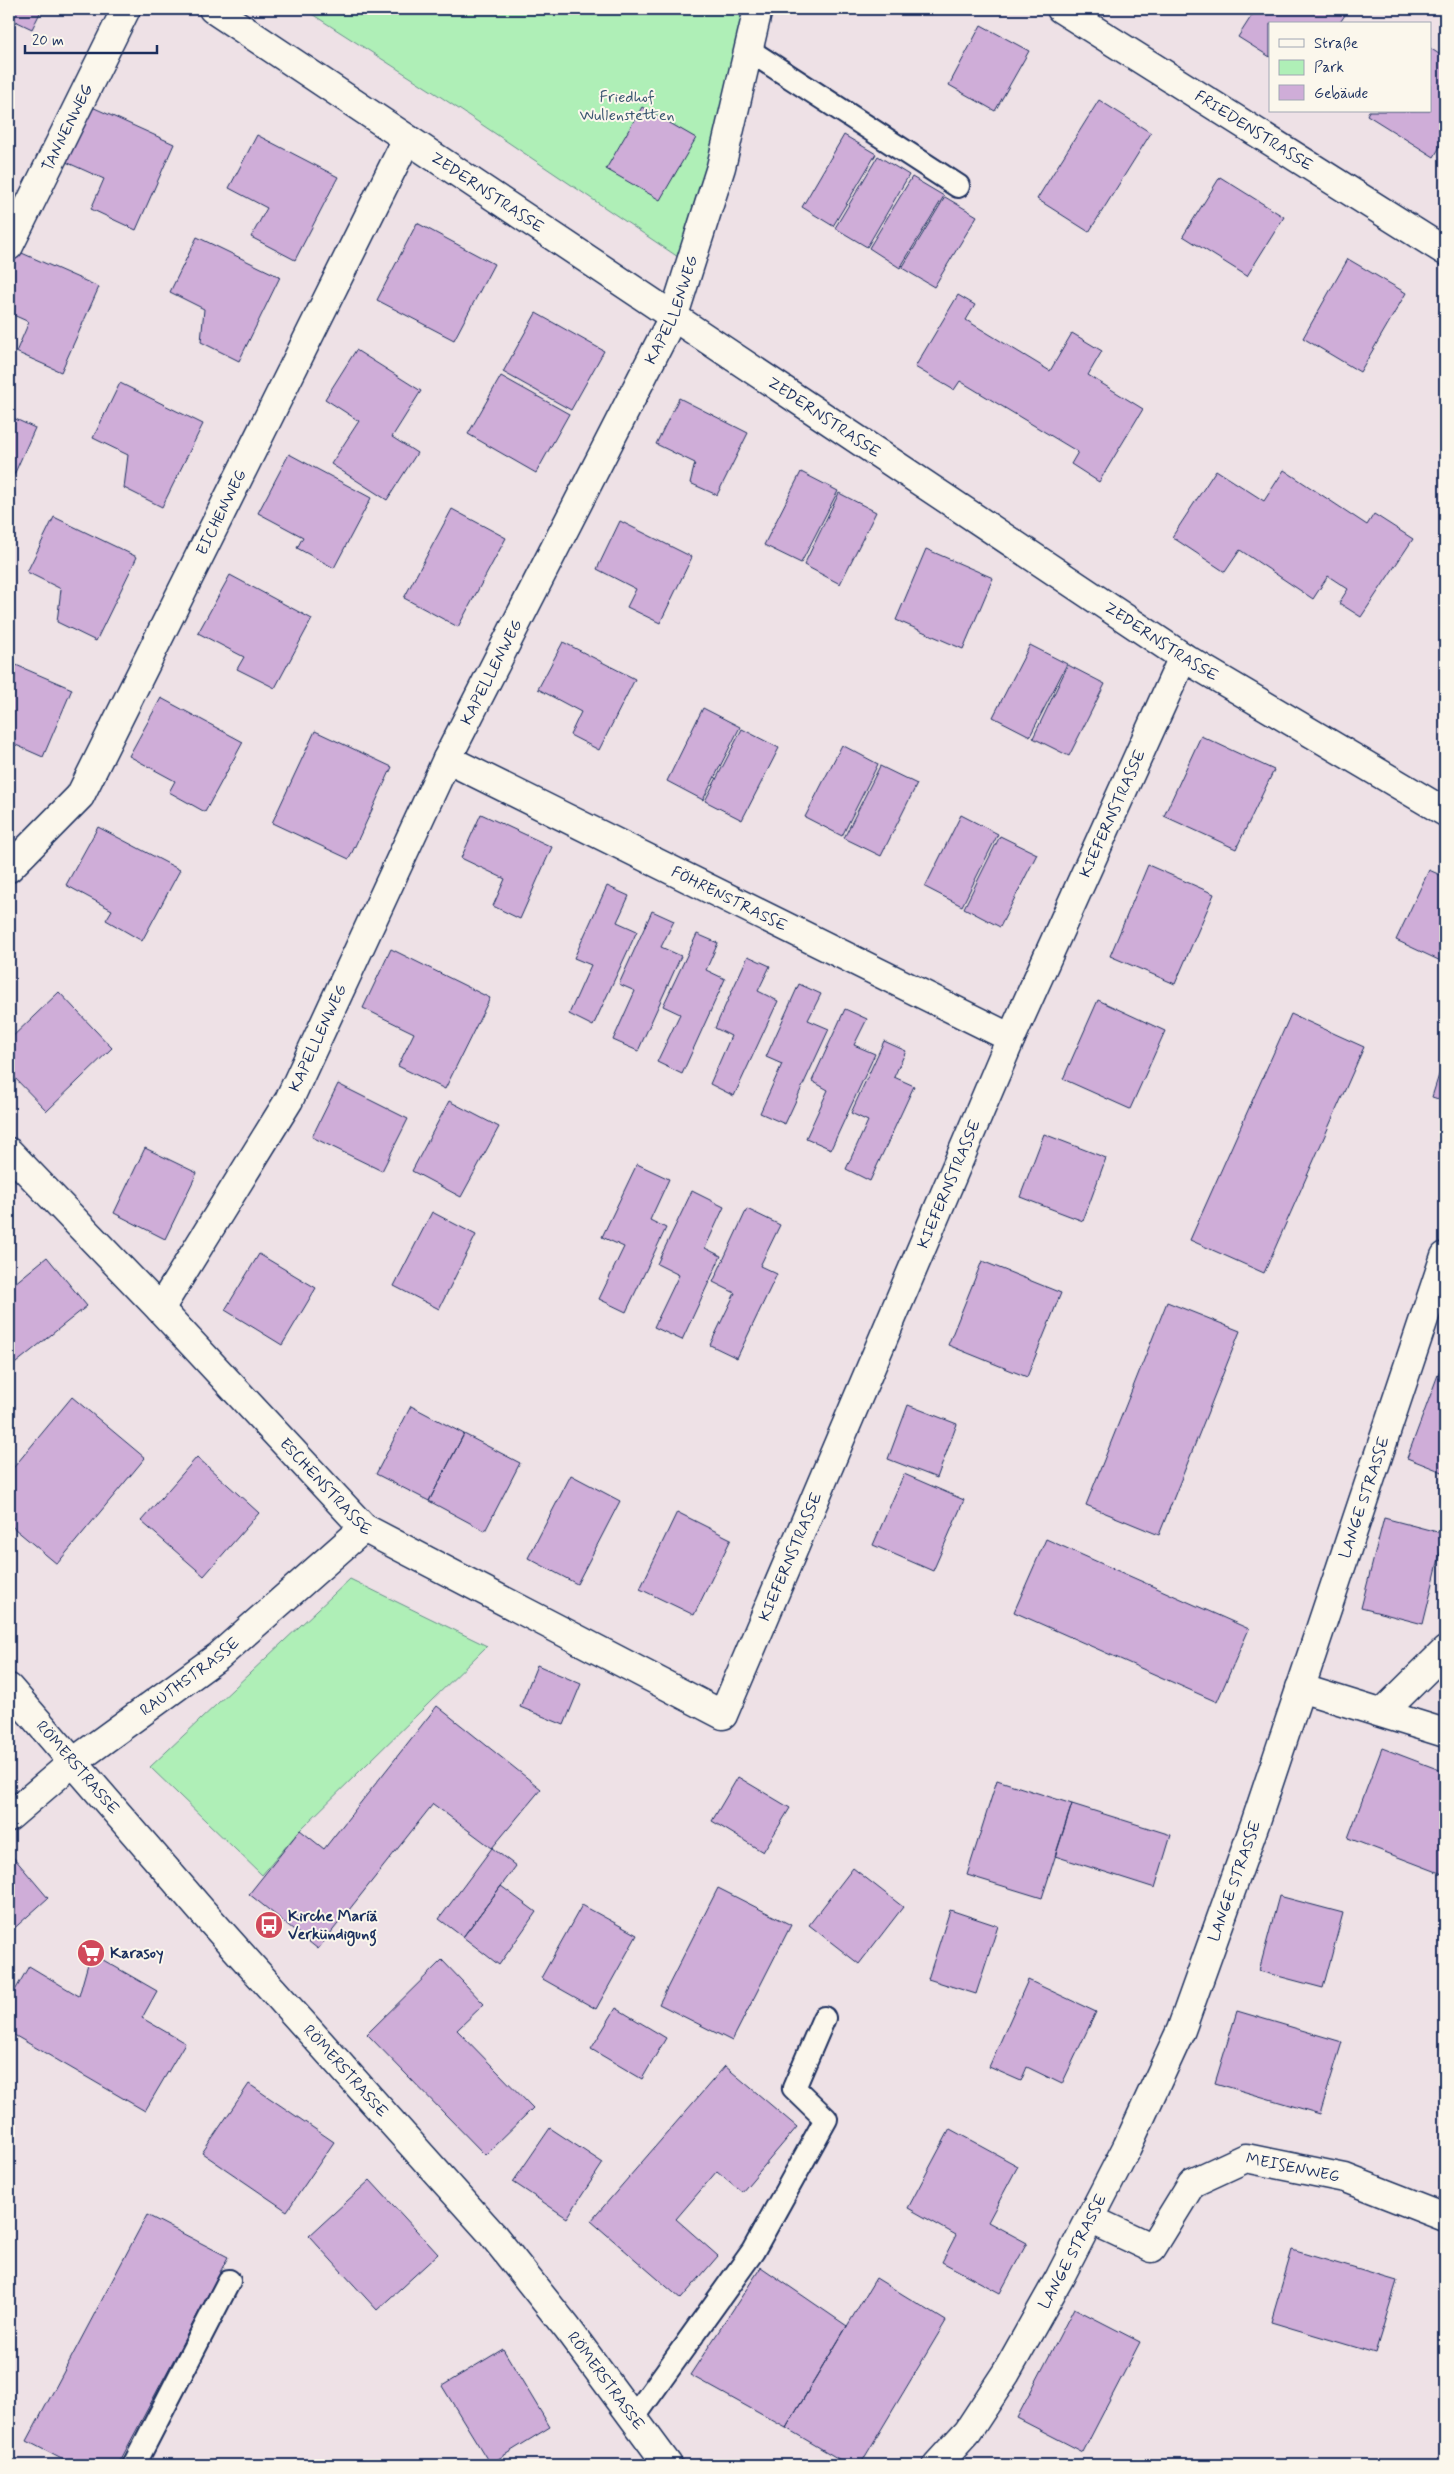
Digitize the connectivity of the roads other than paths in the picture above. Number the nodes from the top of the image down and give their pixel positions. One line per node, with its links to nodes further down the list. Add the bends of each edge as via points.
1 (126, 9): 8 (street, TANNENWEG)
2 (213, 9): 6 (street, ZEDERNSTRASSE)
3 (758, 9): 5 (street, KAPELLENWEG)
4 (1061, 9): 9 (street, FRIEDENSTRASSE)
5 (747, 49): 7 (lane); 10 (street, KAPELLENWEG, via 721,167)
6 (407, 139): 10 (street, ZEDERNSTRASSE); 14 (street, EICHENWEG, via 80,796)
7 (958, 186)
8 (9, 246)
9 (1445, 251)
10 (674, 315): 11 (street, ZEDERNSTRASSE); 12 (street, KAPELLENWEG)
11 (1183, 657): 13 (street, ZEDERNSTRASSE); 15 (street, KIEFERNSTRASSE)
12 (447, 759): 15 (street, FÖHRENSTRASSE); 18 (street, KAPELLENWEG, via 288,1100)
13 (1445, 812)
14 (9, 868)
15 (1012, 1038): 24 (street, KIEFERNSTRASSE)
16 (9, 1152): 18 (street, ESCHENSTRASSE)
17 (1445, 1256): 22 (street, LANGE STRASSE)
18 (160, 1309): 19 (street, ESCHENSTRASSE)
19 (364, 1528): 24 (street, ESCHENSTRASSE); 26 (street, RAUTHSTRASSE, via 218,1656)
20 (1445, 1652): 23 (street)
21 (9, 1688): 26 (street, RÖMERSTRASSE)
22 (1300, 1688): 23 (street); 30 (street, LANGE STRASSE, via 1245,1854 1181,2030)
23 (1383, 1712): 25 (street)
24 (723, 1715)
25 (1445, 1733)
26 (72, 1763): 27 (street, RAUTHSTRASSE); 32 (street, RÖMERSTRASSE, via 492,2234)
27 (9, 1817)
28 (824, 2018): 32 (lane, via 794,2088 826,2119 753,2251)
29 (1445, 2217): 30 (street, MEISENWEG, via 1345,2178 1246,2158 1192,2183 1152,2248)
30 (1090, 2219): 35 (street, LANGE STRASSE, via 1006,2373 968,2431)
31 (229, 2281): 33 (lane)
32 (634, 2417): 34 (street, RÖMERSTRASSE)
33 (134, 2465)
34 (668, 2465)
35 (936, 2465)

